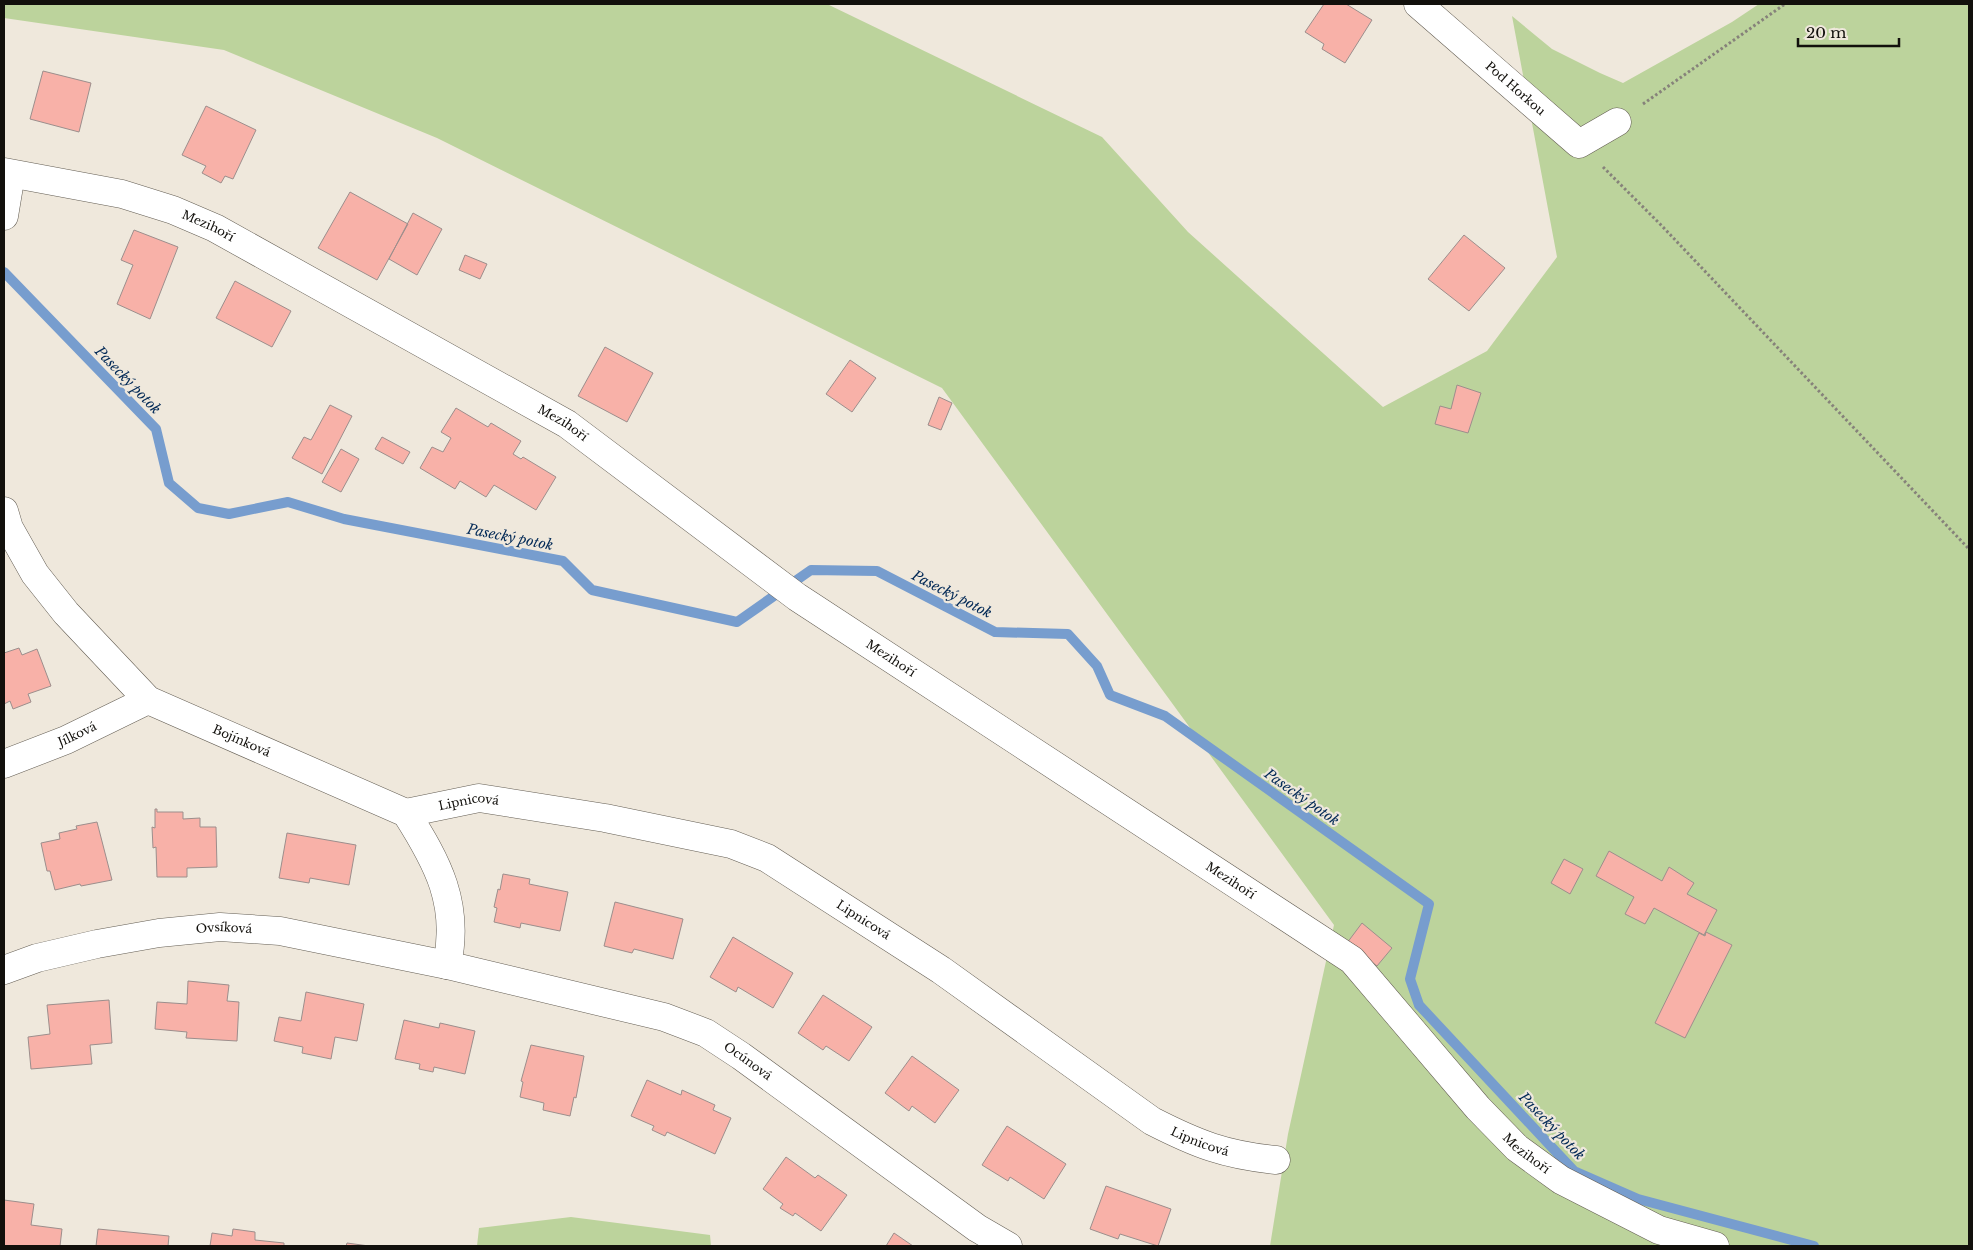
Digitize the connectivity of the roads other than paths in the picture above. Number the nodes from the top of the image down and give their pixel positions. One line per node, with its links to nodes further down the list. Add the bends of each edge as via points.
1 (1418, 4): 2 (street, Pod Horkou, via 1579,144)
2 (1617, 122)
3 (7, 173): 4 (street); 13 (street, Mezihoří, via 122,194 215,228 567,424 797,597 1352,960 1517,1148 1561,1180 1659,1230)
4 (4, 214)
5 (4, 511): 6 (street, Bojínková, via 9,528 35,574)
6 (148, 700): 7 (street, Jílková, via 66,740); 8 (street, Bojínková)
7 (4, 764)
8 (406, 813): 9 (street, via 423,839 445,888 451,925); 11 (street, Lipnicová, via 479,798 605,818 731,844 766,858 941,970 1152,1121 1217,1150 1243,1157)
9 (446, 965): 10 (street, Ovsíková, via 280,931 220,927 97,944 37,958); 12 (street, Ocúnová, via 664,1017 706,1033 978,1228)
10 (4, 970)
11 (1276, 1160)
12 (1008, 1246)
13 (1716, 1246)

